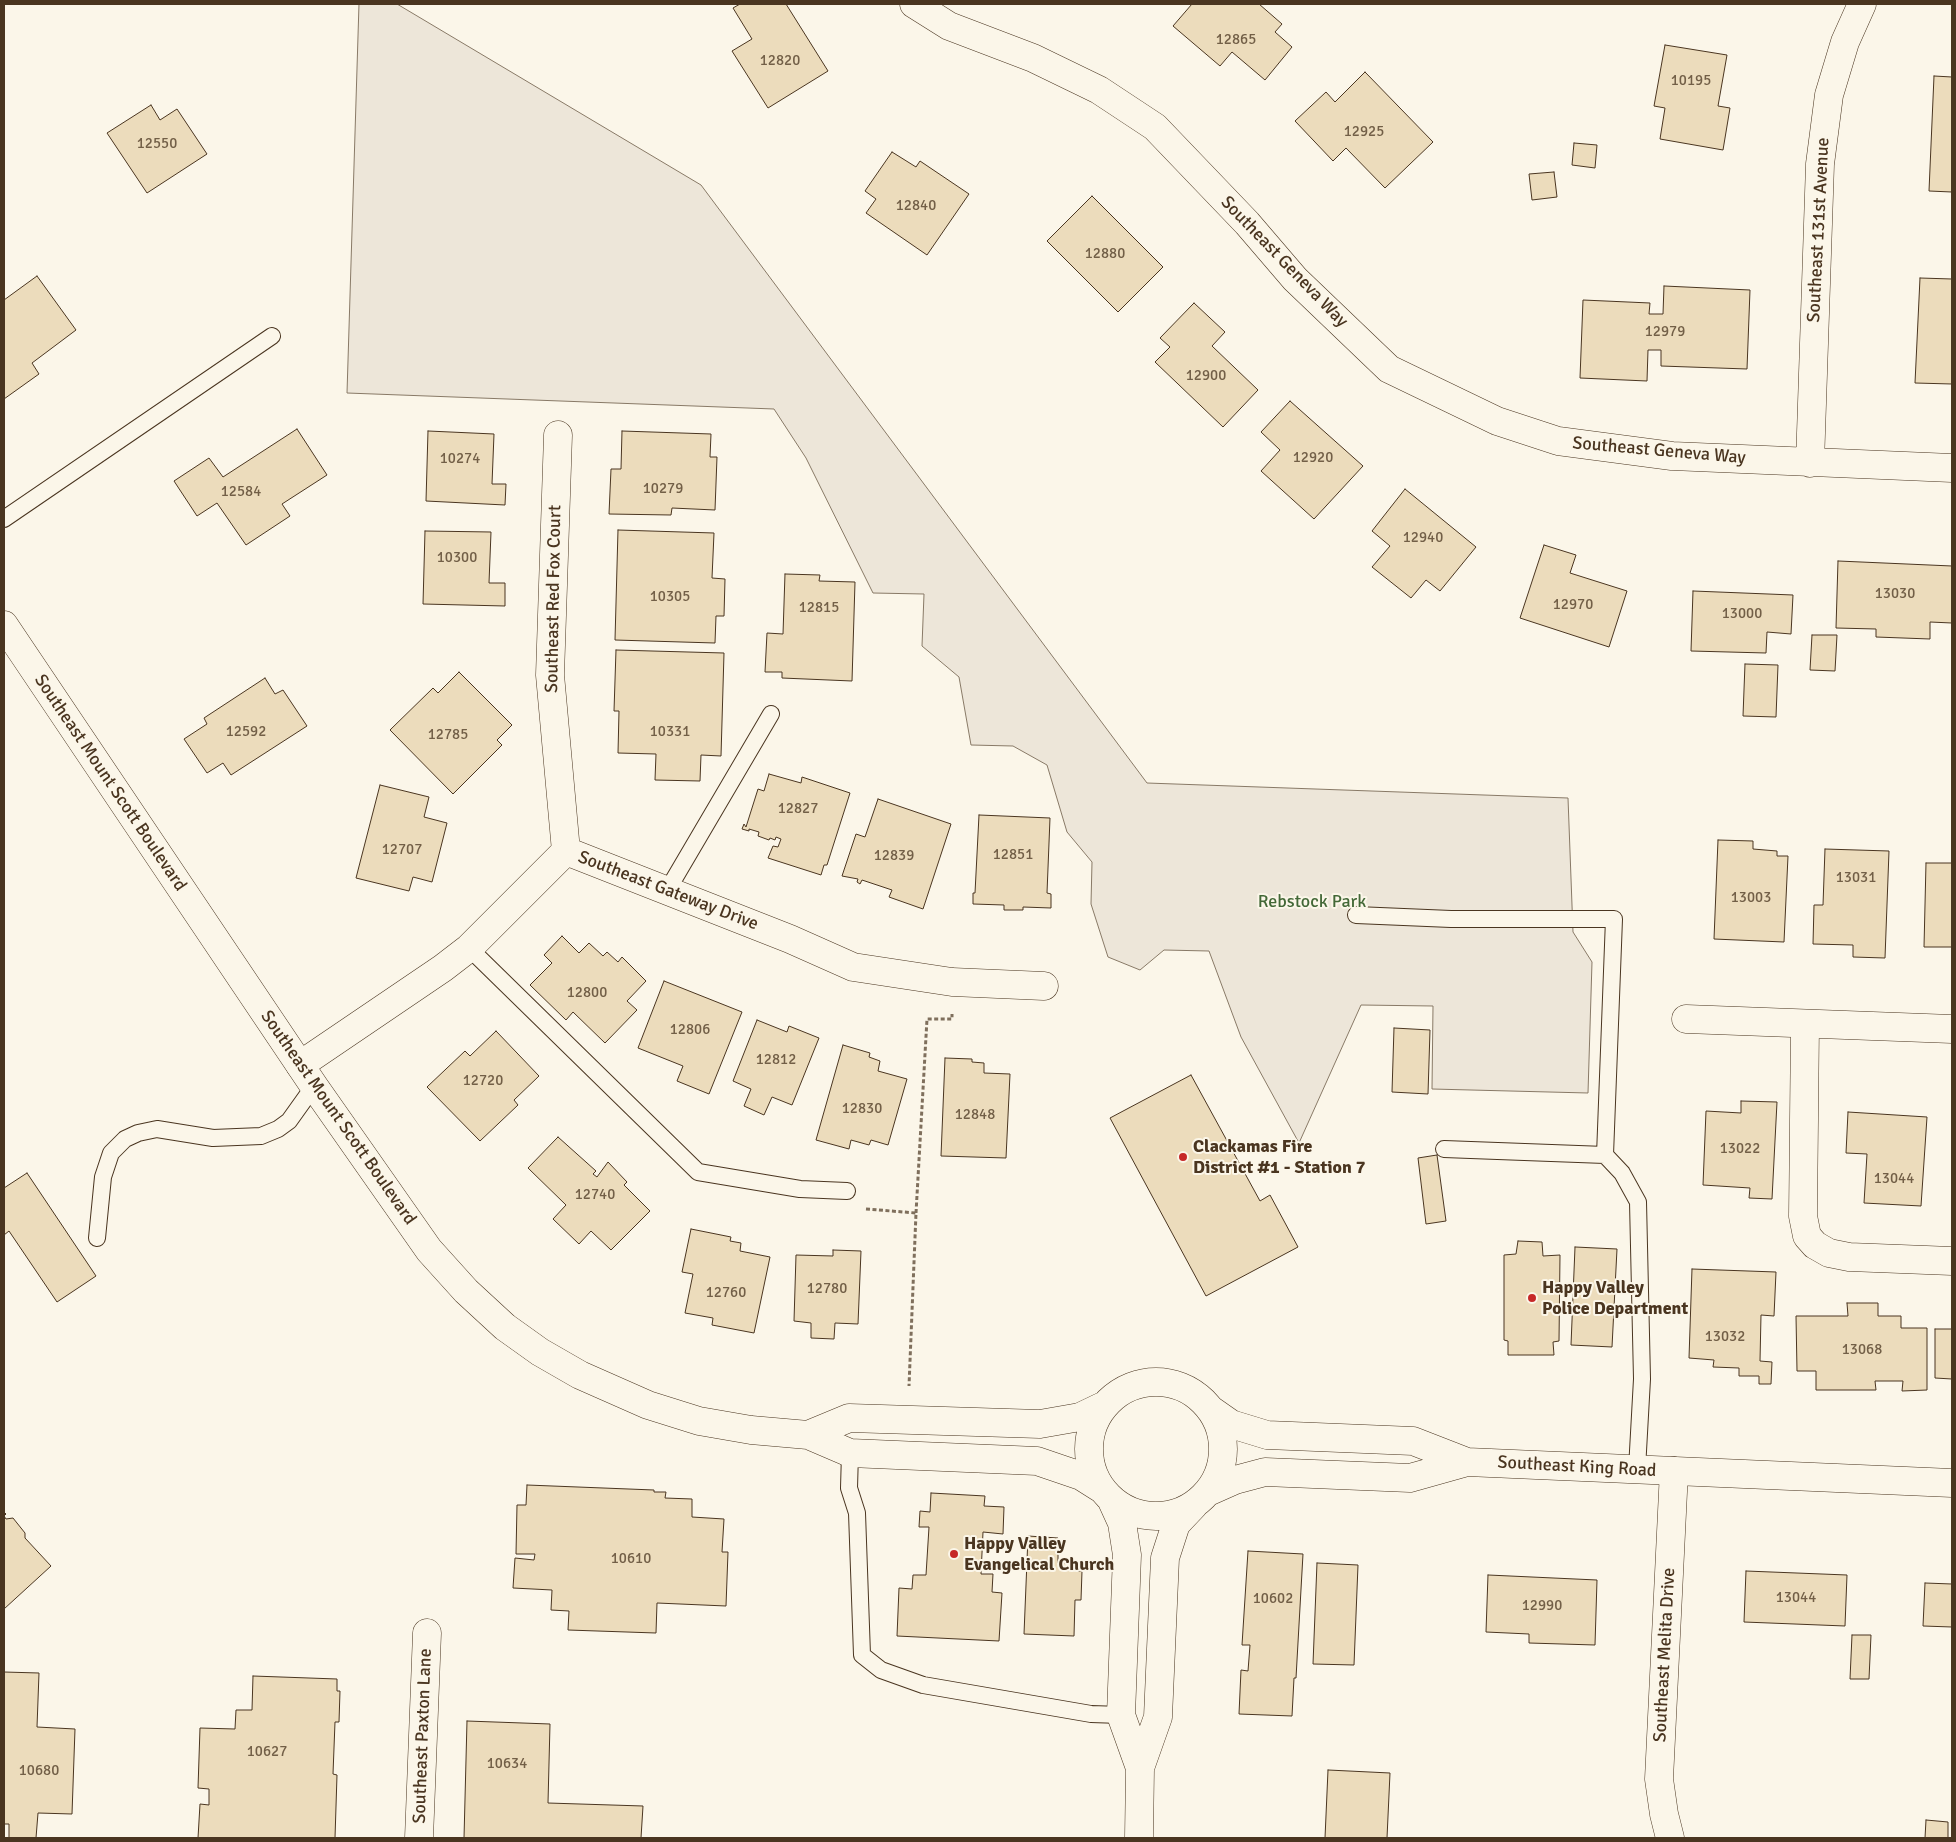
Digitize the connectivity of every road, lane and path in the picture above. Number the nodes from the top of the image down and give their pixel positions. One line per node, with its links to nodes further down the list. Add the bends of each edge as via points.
1 (914, 4): 5 (street, Southeast Geneva Way, via 950,26 1033,58 1099,90 1155,127 1247,223 1295,279 1389,369 1497,421 1558,441 1672,456)
2 (1862, 4): 5 (street, Southeast 131st Avenue, via 1845,42 1829,95 1820,164)
3 (272, 336): 7 (lane)
4 (558, 435): 10 (street, Southeast Red Fox Court, via 550,675)
5 (1810, 463): 6 (street, Southeast Geneva Way)
6 (1952, 468)
7 (4, 519)
8 (4, 625): 19 (street, Southeast Mount Scott Boulevard)
9 (771, 714): 11 (lane)
10 (566, 851): 11 (street, Southeast Gateway Drive); 13 (street, Southeast Gateway Drive)
11 (667, 891): 14 (street, Southeast Gateway Drive, via 853,967)
12 (1356, 915): 21 (lane, via 1614,919)
13 (468, 948): 19 (street, Southeast Gateway Drive); 22 (lane, via 698,1172 800,1189)
14 (952, 982): 15 (street, Southeast Gateway Drive); 23 (path, via 952,1019 927,1019)
15 (1044, 986)
16 (1686, 1019): 17 (street)
17 (1805, 1024): 18 (street); 25 (street, via 1803,1216 1807,1236 1829,1253 1849,1257)
18 (1952, 1029)
19 (307, 1076): 24 (lane, via 289,1121 261,1136 213,1138 156,1129 138,1132 125,1140 111,1153 102,1177); 29 (street, Southeast Mount Scott Boulevard, via 429,1250 466,1291 540,1352 580,1375 648,1405 699,1421)
20 (1444, 1149): 21 (lane)
21 (1605, 1155): 32 (lane, via 1622,1173 1638,1202 1642,1378)
22 (846, 1191): 23 (path, via 859,1209)
23 (916, 1212): 28 (path)
24 (97, 1238)
25 (1952, 1261)
26 (1103, 1406): 27 (street, via 1132,1386 1167,1382 1199,1397); 28 (street, Southeast Mount Scott Boulevard, via 1080,1417 1040,1424); 35 (street, via 1094,1421 1088,1456 1092,1472)
27 (1211, 1410): 31 (street, Southeast King Road, via 1231,1424 1267,1435 1413,1441); 36 (street, via 1223,1443 1222,1460 1217,1477)
28 (908, 1419): 29 (street, Southeast Mount Scott Boulevard, via 849,1418)
29 (808, 1435): 30 (street, Southeast Mount Scott Boulevard)
30 (850, 1453): 35 (street, Southeast Mount Scott Boulevard, via 1037,1461 1081,1476); 38 (lane, via 849,1488 857,1513 862,1655 881,1670 923,1685 1091,1714)
31 (1468, 1462): 32 (street, Southeast King Road); 36 (street, via 1410,1478 1265,1472 1235,1480)
32 (1637, 1469): 33 (street, Southeast King Road)
33 (1674, 1471): 34 (street, Southeast King Road); 42 (street, Southeast Melita Drive, via 1659,1779)
34 (1952, 1483)
35 (1106, 1495): 36 (street, via 1127,1510 1144,1516 1179,1513); 38 (street, via 1122,1523 1126,1555)
36 (1201, 1498): 39 (street, via 1176,1524 1165,1558 1158,1717)
37 (427, 1633): 40 (street, Southeast Paxton Lane)
38 (1121, 1715): 39 (street)
39 (1140, 1768): 41 (street)
40 (419, 1838)
41 (1139, 1838)
42 (1670, 1838)

